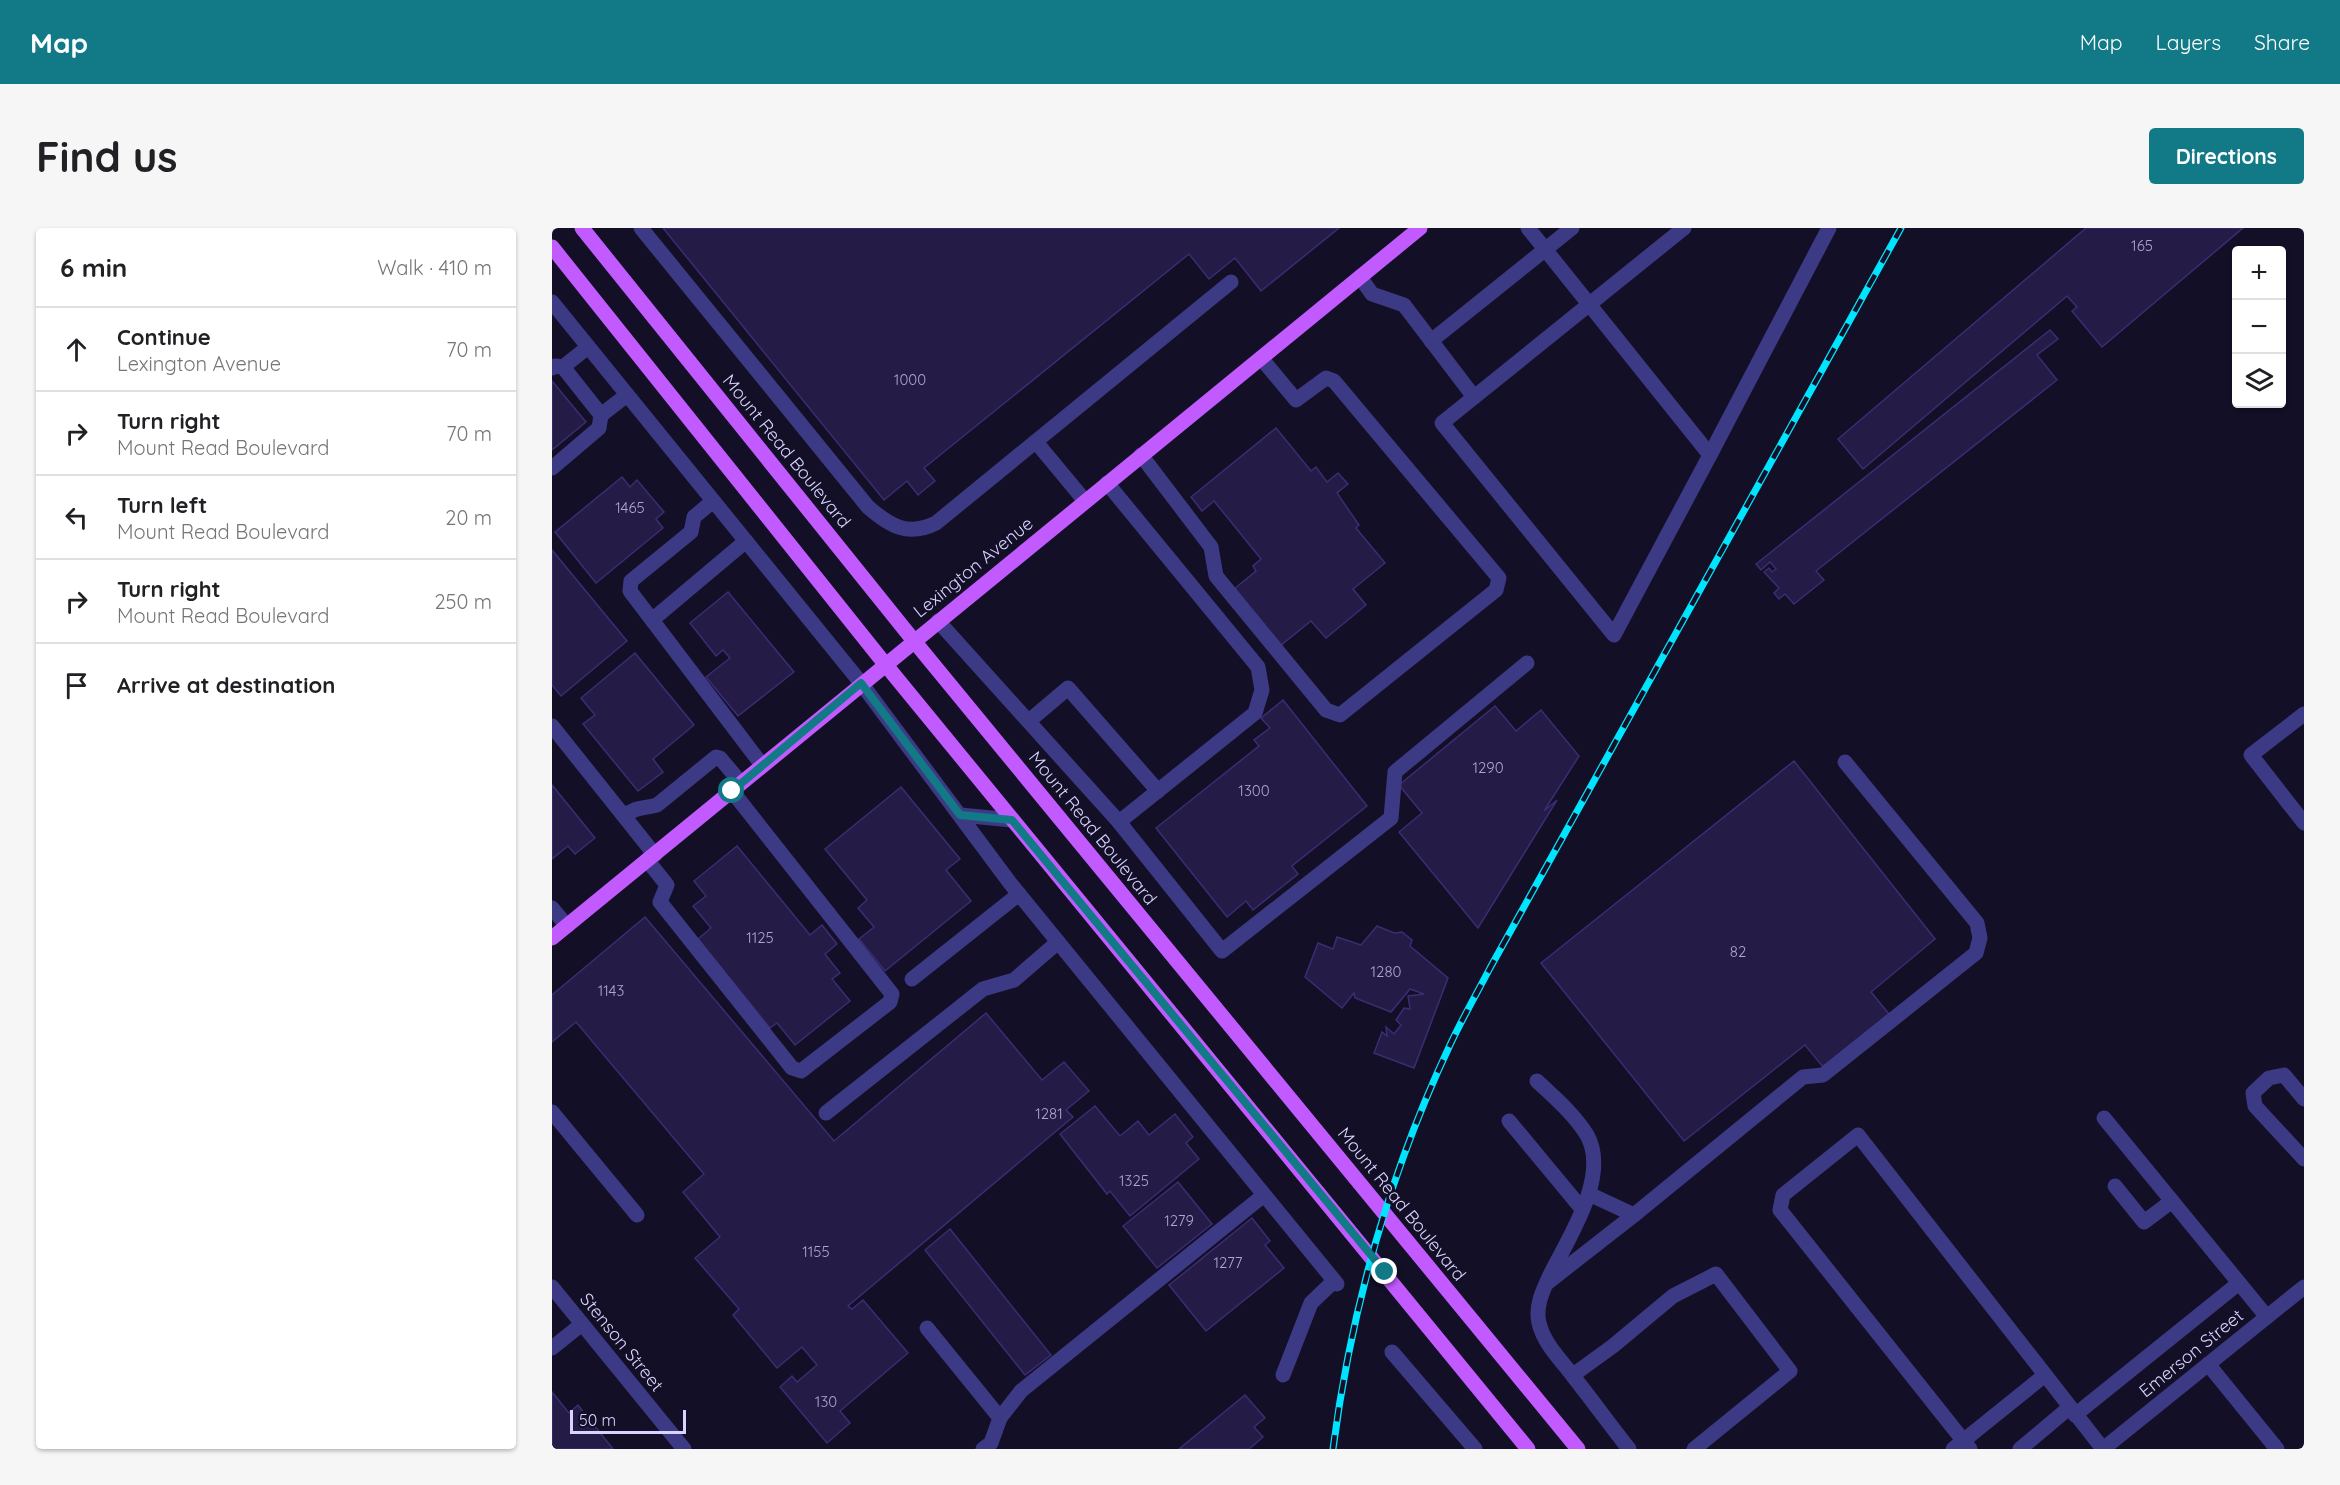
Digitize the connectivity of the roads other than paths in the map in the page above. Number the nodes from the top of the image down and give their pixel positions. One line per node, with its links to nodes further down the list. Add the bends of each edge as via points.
1 (582, 228): 31 (main road, Mount Read Boulevard)
2 (641, 228): 21 (street, via 868,507 883,520 901,529 921,531)
3 (1420, 228): 10 (main road, Lexington Avenue)
4 (1528, 228): 9 (street)
5 (1572, 228): 9 (street)
6 (1684, 228): 12 (street)
7 (1829, 228): 23 (street)
8 (552, 248): 33 (main road)
9 (1546, 250): 12 (street); 14 (street)
10 (1360, 277): 14 (street, via 1372,294 1404,305); 16 (main road, Lexington Avenue)
11 (1231, 282): 21 (street)
12 (1588, 303): 19 (street); 23 (street)
13 (555, 312): 15 (street)
14 (1431, 340): 19 (street)
15 (588, 347): 17 (street); 18 (street)
16 (1261, 358): 22 (main road, Lexington Avenue); 22 (street, via 1296,400 1326,378 1334,381 1499,578 1496,590 1340,714 1326,710 1216,576 1211,547)
17 (558, 368): 20 (street)
18 (627, 395): 20 (street); 26 (street)
19 (1474, 398): 23 (street, via 1443,423 1614,635)
20 (601, 415): 24 (street, via 599,428)
21 (1036, 442): 27 (street)
22 (1141, 455): 25 (main road, Lexington Avenue)
23 (1710, 455)
24 (552, 468)
25 (1107, 483): 27 (main road, Lexington Avenue); 41 (street, via 1258,667 1262,690 1255,713)
26 (713, 501): 28 (street); 29 (street, via 694,517 691,532 631,581 630,591)
27 (1085, 501): 30 (main road, Lexington Avenue)
28 (746, 541): 29 (street); 34 (street)
29 (652, 620): 39 (street)
30 (938, 621): 31 (main road, Lexington Avenue); 36 (street)
31 (914, 641): 33 (main road, Lexington Avenue); 88 (main road, Mount Read Boulevard)
32 (1527, 663): 45 (street, via 1395,772 1391,818 1222,951)
33 (885, 664): 34 (main road, Lexington Avenue); 44 (main road)
34 (861, 683): 39 (main road, Lexington Avenue); 42 (street)
35 (2304, 714): 46 (street, via 2251,754)
36 (1029, 721): 41 (street, via 1068,688); 45 (street)
37 (552, 726): 43 (street)
38 (1845, 762): 67 (street, via 1977,923 1980,938 1976,953 1823,1075 1803,1077)
39 (762, 765): 40 (main road, Lexington Avenue)
40 (737, 787): 43 (street, via 716,757 657,805 639,807); 47 (main road, Lexington Avenue); 47 (street, via 892,994 890,1002 801,1071 792,1068 660,902 667,885)
41 (1158, 791): 45 (street)
42 (960, 815): 44 (street); 48 (street)
43 (624, 816): 47 (street)
44 (1012, 820): 87 (main road)
45 (1119, 822)
46 (2304, 823)
47 (651, 857): 50 (main road, Lexington Avenue)
48 (1019, 894): 52 (street); 53 (street)
49 (552, 908): 50 (street)
50 (567, 926): 51 (main road, Lexington Avenue)
51 (552, 938)
52 (1058, 942): 57 (street, via 1014,980 983,989); 63 (street)
53 (912, 979)
54 (1537, 1082): 62 (street, via 1565,1107 1587,1136 1594,1153 1595,1172)
55 (2304, 1099): 60 (street, via 2284,1075 2269,1078 2253,1093 2255,1106)
56 (552, 1112): 66 (street)
57 (826, 1113)
58 (2104, 1118): 64 (street)
59 (1509, 1121): 65 (street)
60 (2304, 1159)
61 (2115, 1186): 64 (street, via 2145,1222)
62 (1589, 1194): 65 (street); 67 (street)
63 (1264, 1195): 80 (street, via 1335,1282 1311,1303); 82 (street, via 1021,1391)
64 (2172, 1201): 68 (street)
65 (1582, 1209): 69 (street)
66 (638, 1215)
67 (1634, 1215): 69 (street)
68 (2239, 1282): 72 (street); 81 (street)
69 (1547, 1283): 78 (street, via 1538,1305 1539,1322 1545,1339)
70 (552, 1287): 73 (street, Stenson Street)
71 (2304, 1287): 72 (street, Emerson Street)
72 (2266, 1317): 77 (street, Emerson Street)
73 (582, 1324): 75 (street); 84 (street, Stenson Street)
74 (927, 1328): 82 (street)
75 (552, 1348)
76 (1392, 1352): 86 (street)
77 (2208, 1364): 92 (street, Emerson Street); 93 (street)
78 (1573, 1375): 89 (street); 90 (street, via 1674,1296 1716,1274 1791,1371)
79 (2045, 1375): 81 (street); 83 (street); 83 (street, via 1858,1134 1783,1195 1780,1210)
80 (1282, 1376)
81 (2072, 1411): 91 (street); 92 (street)
82 (1000, 1418): 85 (street, via 991,1443)
83 (1962, 1446)
84 (684, 1449)
85 (983, 1449)
86 (1475, 1449)
87 (1528, 1449)
88 (1578, 1449)
89 (1629, 1449)
90 (1694, 1449)
91 (2020, 1449)
92 (2103, 1449)
93 (2277, 1449)

